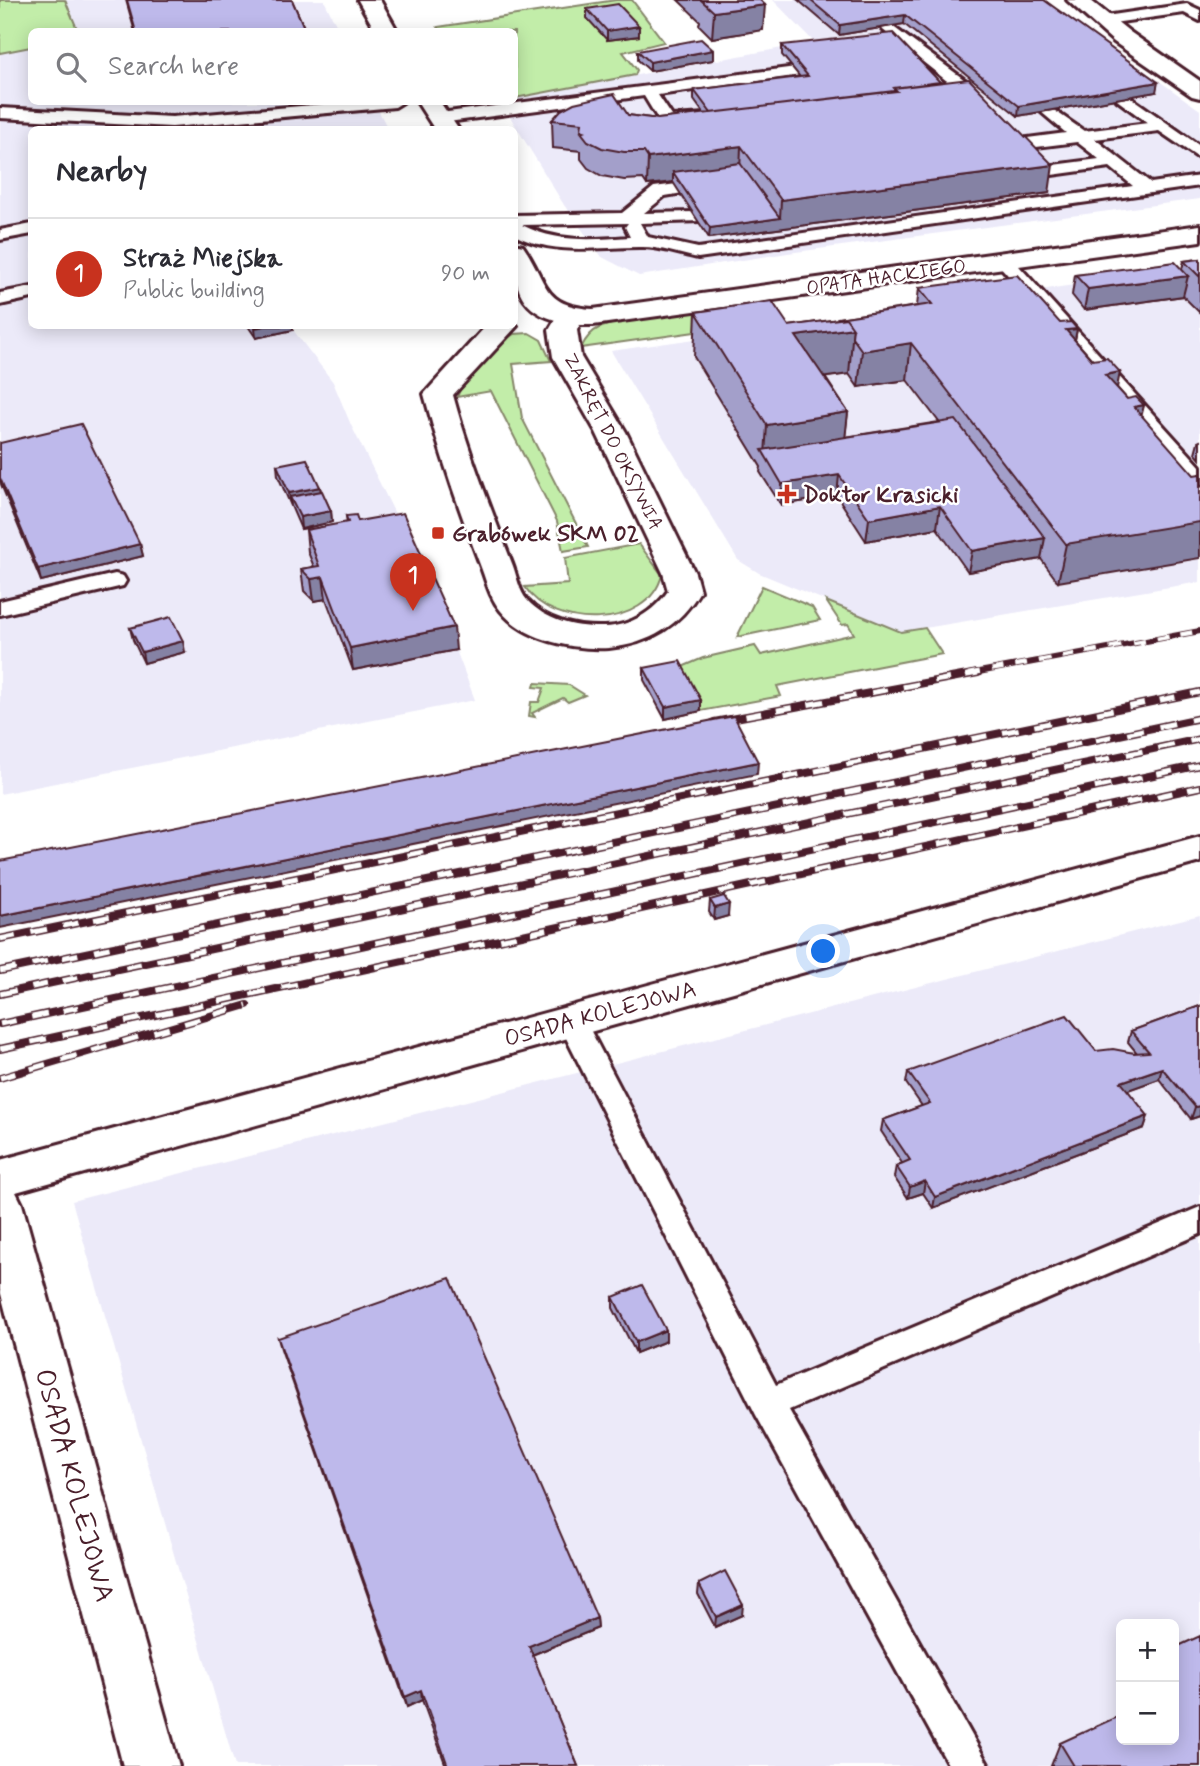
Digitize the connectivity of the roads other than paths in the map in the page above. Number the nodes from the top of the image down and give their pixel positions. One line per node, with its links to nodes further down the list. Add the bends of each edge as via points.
1 (369, 0): 6 (street)
2 (1078, 0): 4 (street)
3 (1200, 17): 4 (lane, via 1187,8)
4 (1099, 21): 13 (street)
5 (888, 27): 7 (lane)
6 (385, 28)
7 (925, 55): 8 (lane); 10 (lane)
8 (907, 58)
9 (796, 72): 12 (lane)
10 (971, 85): 11 (lane)
11 (937, 89)
12 (648, 91): 18 (lane); 19 (lane, via 667,121)
13 (1200, 91)
14 (1123, 97): 20 (lane)
15 (362, 105): 17 (lane, via 172,122)
16 (1048, 111): 21 (lane)
17 (0, 113)
18 (438, 116)
19 (706, 116)
20 (1161, 125): 21 (lane); 24 (lane)
21 (1080, 136): 22 (lane); 23 (lane)
22 (1004, 146)
23 (1097, 149): 25 (lane); 26 (lane)
24 (1200, 154)
25 (1016, 159)
26 (1113, 162): 27 (lane); 28 (lane)
27 (1030, 173)
28 (1130, 175): 30 (lane); 31 (lane)
29 (1200, 181): 31 (lane)
30 (1043, 187)
31 (1148, 189): 38 (lane, via 698,253)
32 (629, 216): 32 (lane, via 686,233 691,210 668,205); 33 (lane); 38 (lane)
33 (518, 220)
34 (28, 230): 37 (lane)
35 (518, 230): 38 (lane, via 569,247)
36 (1200, 233): 40 (street, OPATA HACKIEGO)
37 (0, 235)
38 (641, 241)
39 (518, 260): 42 (street, ZAKRĘT DO OKSYWIA)
40 (1004, 260): 45 (street, OPATA HACKIEGO); 47 (lane)
41 (28, 293): 43 (lane)
42 (538, 297): 44 (street); 45 (street, ZAKRĘT DO OKSYWIA, via 554,313)
43 (0, 299)
44 (518, 314)
45 (571, 317): 46 (street, ZAKRĘT DO OKSYWIA, via 563,330 568,357 611,432 684,590 676,606 661,619 614,637 577,636 551,630 529,618 512,603 480,526 438,394)
46 (499, 329)
47 (1200, 479)
48 (115, 581): 49 (lane)
49 (0, 608)
50 (1200, 849): 51 (street, OSADA KOLEJOWA)
51 (570, 1020): 52 (street, OSADA KOLEJOWA); 55 (lane)
52 (0, 1178)
53 (0, 1204): 56 (street, OSADA KOLEJOWA)
54 (1200, 1220): 55 (lane)
55 (768, 1404): 57 (lane)
56 (151, 1766)
57 (970, 1766)

